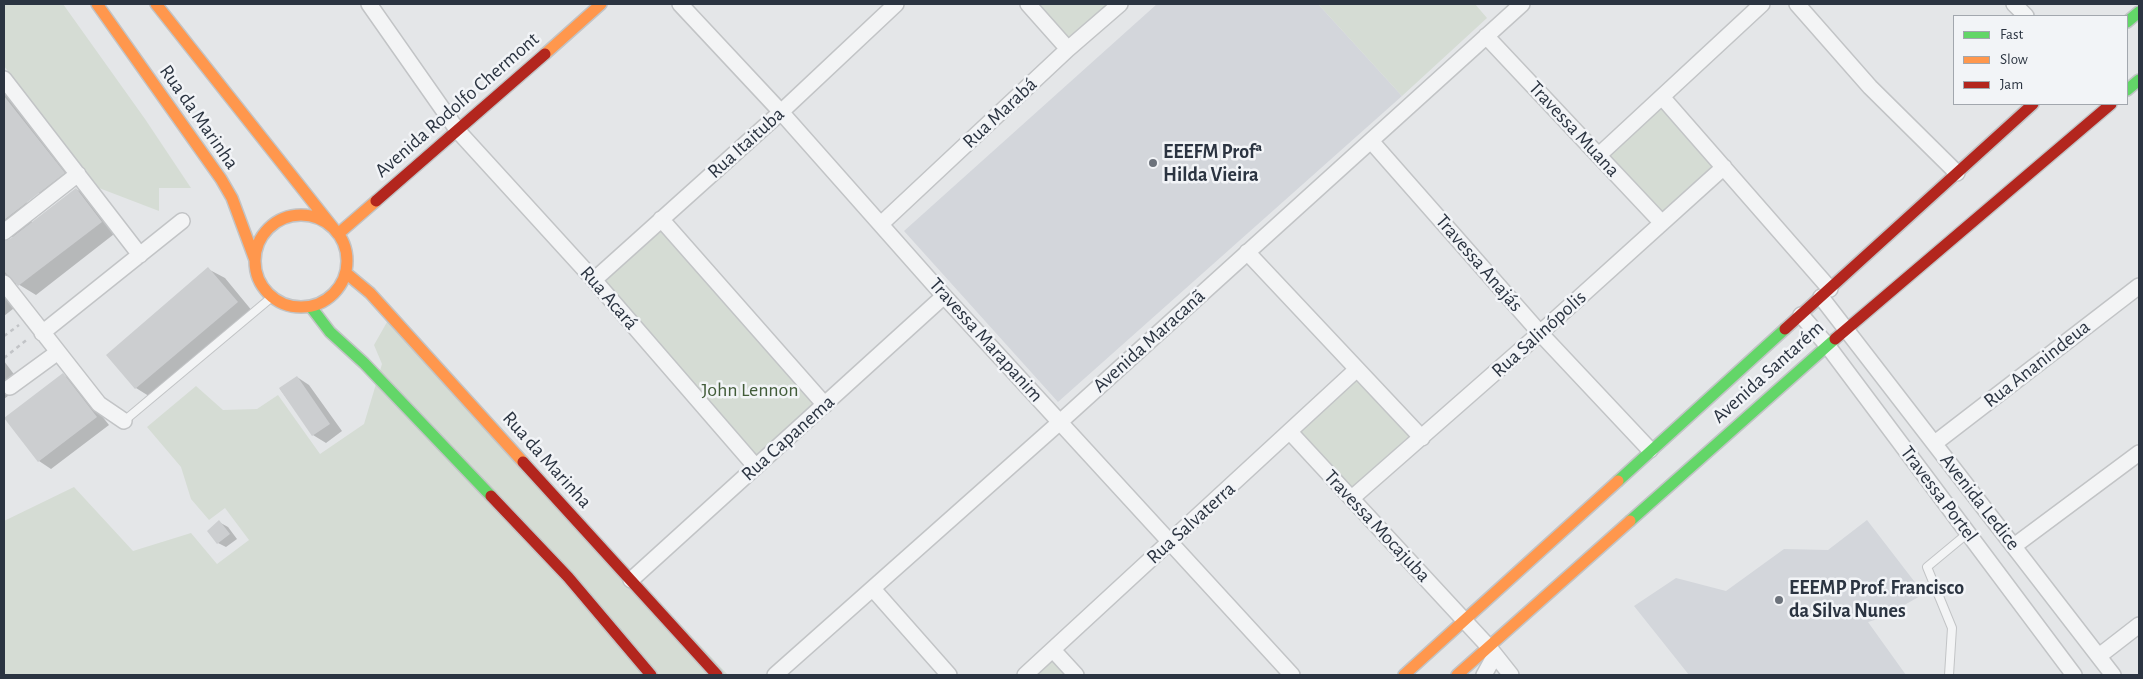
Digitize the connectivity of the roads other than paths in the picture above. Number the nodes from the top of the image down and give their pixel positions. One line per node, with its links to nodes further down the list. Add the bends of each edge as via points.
1 (97, 4): 39 (main road, Rua da Marinha, via 232,198)
2 (157, 4): 36 (main road, Rua da Marinha)
3 (369, 4): 25 (street, Rua Acará)
4 (680, 4): 24 (street, Travessa Marapanim)
5 (896, 4): 24 (street, Rua Itaituba)
6 (1028, 4): 17 (street)
7 (1120, 4): 17 (street, Rua Marabá)
8 (1522, 4): 16 (street, Avenida Maracanã)
9 (1762, 4): 21 (street)
10 (1797, 4): 29 (street, via 1870,87)
11 (2014, 4): 14 (street)
12 (598, 5): 25 (main road, Avenida Rodolfo Chermont)
13 (2139, 12): 15 (main road)
14 (2025, 15)
15 (2128, 21)
16 (1486, 36): 26 (street, Avenida Maracanã); 27 (street, Travessa Muana)
17 (1068, 49): 34 (street, Rua Marabá)
18 (4, 78): 30 (street)
19 (2139, 80): 20 (main road)
20 (2128, 89)
21 (1662, 97): 27 (street); 28 (street, Avenida Ledice)
22 (2032, 105): 29 (main road, Avenida Santarém)
23 (2110, 105): 49 (main road, Avenida Santarém)
24 (781, 112): 31 (street, Rua Itaituba); 34 (street, Travessa Marapanim)
25 (458, 131): 36 (main road, Avenida Rodolfo Chermont); 41 (street, Rua Acará)
26 (1371, 141): 37 (street, Avenida Maracanã); 51 (street, Travessa Anajás)
27 (1599, 155): 33 (street, Travessa Muana)
28 (1724, 167): 33 (street, Rua Salinópolis); 44 (street, Avenida Ledice)
29 (1957, 173): 44 (main road, Avenida Santarém)
30 (78, 174): 35 (street); 38 (street)
31 (661, 219): 41 (street, Rua Itaituba); 56 (street)
32 (182, 221): 38 (street)
33 (1662, 223): 51 (street, Rua Salinópolis)
34 (881, 224): 45 (street, Travessa Marapanim)
35 (4, 232)
36 (338, 234): 39 (main road, via 312,217 287,218 266,232 256,250); 40 (main road, via 346,252)
37 (1248, 252): 54 (street); 58 (street, Avenida Maracanã)
38 (140, 255): 50 (street)
39 (255, 260): 46 (main road, via 259,280)
40 (346, 273): 47 (main road, via 329,298); 69 (main road, Rua da Marinha, via 370,293)
41 (594, 280): 64 (street, Rua Acará)
42 (4, 283): 50 (street)
43 (2139, 286): 61 (street, Rua Ananindeua)
44 (1826, 293): 48 (main road, Avenida Santarém); 49 (street, Avenida Ledice)
45 (944, 296): 56 (street, Rua Capanema); 58 (street, Travessa Marapanim)
46 (272, 297): 47 (main road, via 290,306); 57 (lane)
47 (311, 307): 76 (main road, via 330,332 568,577)
48 (1801, 315): 52 (street, Travessa Portel); 62 (main road, Avenida Santarém)
49 (1846, 328): 52 (main road, Avenida Santarém); 61 (street, Avenida Ledice)
50 (41, 331): 53 (street)
51 (1540, 333): 60 (street, Rua Salinópolis); 62 (street, Travessa Anajás)
52 (1827, 345): 66 (street, Travessa Portel); 74 (main road, Avenida Santarém)
53 (58, 352): 55 (street); 57 (street, via 99,404)
54 (1356, 370): 59 (street, Rua Salvaterra); 60 (street)
55 (10, 387)
56 (825, 405): 64 (street, Rua Capanema)
57 (124, 421)
58 (1060, 422): 67 (street, Travessa Marapanim); 70 (street, Avenida Maracanã)
59 (1290, 432): 65 (street, Travessa Mocajuba); 67 (street, Rua Salvaterra)
60 (1422, 438): 65 (street, Rua Salinópolis)
61 (1935, 443): 68 (street, Avenida Ledice)
62 (1650, 450): 71 (main road, Avenida Santarém)
63 (2139, 452): 68 (street)
64 (756, 467): 69 (street, Rua Capanema)
65 (1352, 498): 71 (street, Travessa Mocajuba)
66 (1968, 533): 87 (lane, via 1927,567 1952,628); 88 (street, Travessa Portel)
67 (1170, 542): 73 (street, Rua Salvaterra); 82 (street, Travessa Marapanim)
68 (2014, 546): 75 (street, Avenida Ledice)
69 (631, 580): 77 (main road, Rua da Marinha)
70 (873, 589): 78 (street, Avenida Maracanã); 79 (street)
71 (1464, 620): 74 (street, Travessa Mocajuba); 83 (main road, Avenida Santarém)
72 (2139, 625): 75 (street)
73 (1053, 650): 80 (street, Rua Salvaterra); 81 (street)
74 (1492, 650): 84 (main road, Avenida Santarém); 85 (street); 86 (street, Travessa Mocajuba)
75 (2099, 656): 89 (street, Avenida Ledice)
76 (652, 675)
77 (717, 675)
78 (775, 675)
79 (948, 675)
80 (1025, 675)
81 (1076, 675)
82 (1292, 675)
83 (1404, 675)
84 (1457, 675)
85 (1484, 675)
86 (1511, 675)
87 (1949, 675)
88 (2074, 675)
89 (2113, 675)

